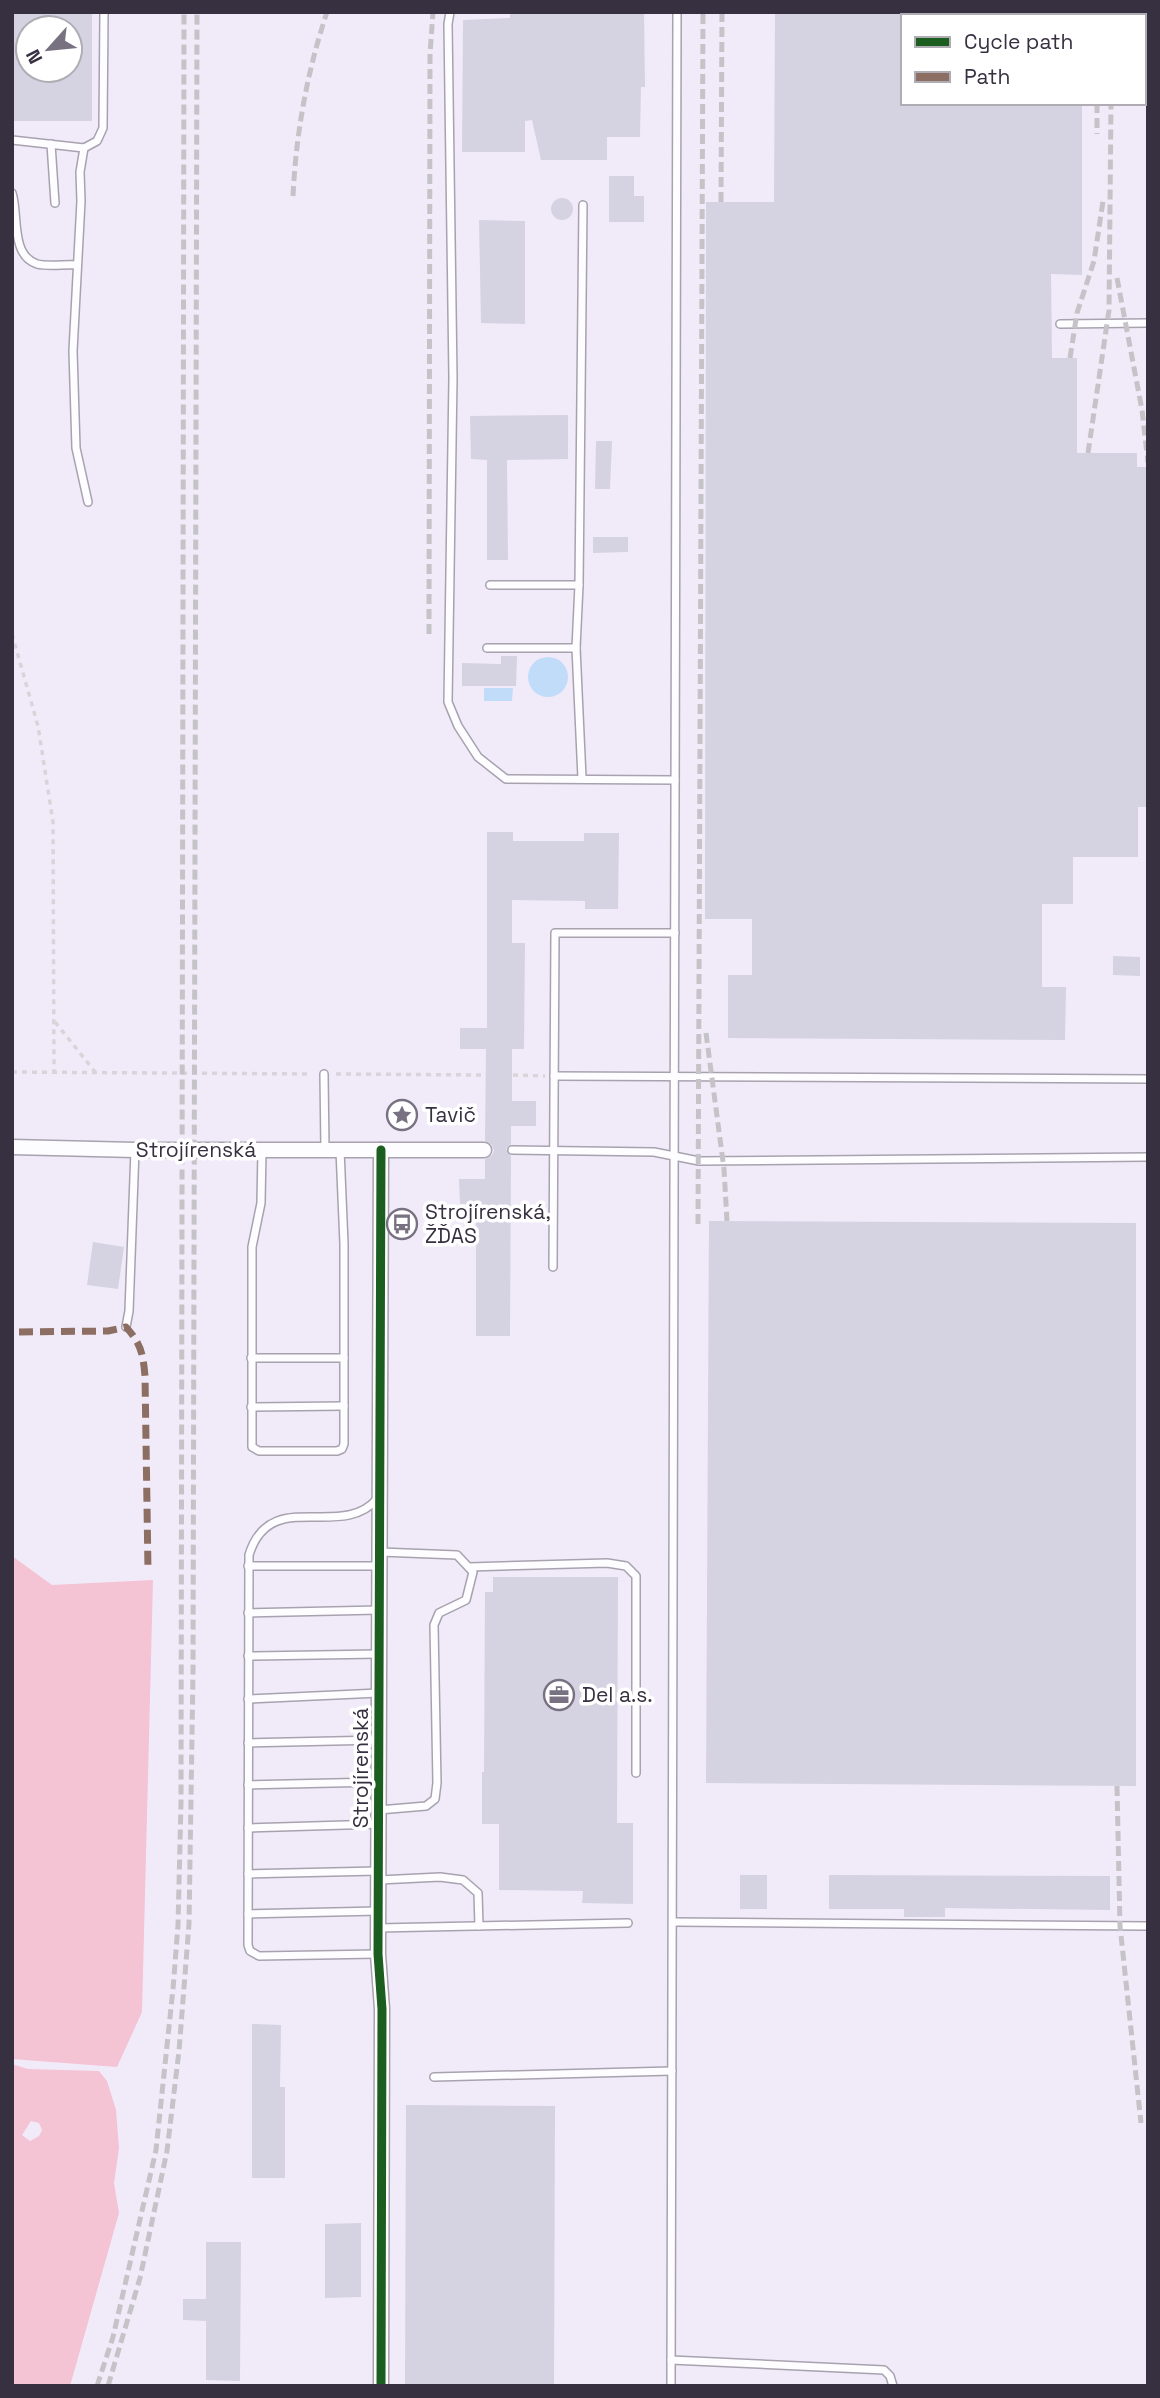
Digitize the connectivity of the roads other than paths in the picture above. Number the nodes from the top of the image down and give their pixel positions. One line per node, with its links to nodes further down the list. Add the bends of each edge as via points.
1 (104, 12): 6 (lane, via 103,128 97,141)
2 (450, 12): 18 (lane, via 453,378 448,702 478,757 506,779)
3 (677, 12): 19 (lane)
4 (12, 140): 5 (lane)
5 (51, 144): 6 (lane); 8 (lane)
6 (84, 148): 10 (lane)
7 (12, 193): 10 (lane, via 24,256 38,264)
8 (55, 203)
9 (583, 205): 15 (lane)
10 (78, 265): 13 (lane, via 73,351 76,448)
11 (1148, 323): 12 (lane)
12 (1060, 324)
13 (88, 502)
14 (490, 585): 15 (lane)
15 (579, 585): 17 (lane)
16 (487, 648): 17 (lane)
17 (576, 648): 18 (lane)
18 (582, 778): 19 (lane)
19 (675, 780): 20 (lane)
20 (675, 933): 22 (lane, via 555,933); 23 (lane)
21 (324, 1074): 28 (lane)
22 (554, 1076): 23 (lane); 32 (lane)
23 (674, 1077): 24 (lane); 33 (lane)
24 (1148, 1079)
25 (12, 1147): 26 (street, Strojírenská)
26 (135, 1150): 27 (street, Strojírenská); 36 (lane)
27 (262, 1150): 28 (street, Strojírenská); 37 (lane, via 261,1203 252,1247)
28 (332, 1150): 29 (street, Strojírenská); 38 (lane, via 344,1244)
29 (381, 1150): 30 (street, Strojírenská); 41 (street, Strojírenská)
30 (484, 1150)
31 (512, 1150): 32 (lane)
32 (553, 1151): 33 (lane); 35 (lane)
33 (674, 1156): 34 (lane, via 699,1161); 62 (lane)
34 (1148, 1157)
35 (553, 1266)
36 (126, 1327)
37 (251, 1358): 38 (lane); 40 (lane)
38 (344, 1358): 39 (lane)
39 (344, 1406): 40 (lane); 40 (lane, via 344,1444 337,1451 253,1450)
40 (251, 1407)
41 (380, 1496): 42 (street, Strojírenská); 43 (lane, via 365,1510 345,1516 277,1520 253,1543)
42 (380, 1559): 43 (lane); 44 (lane, via 457,1555); 45 (street, Strojírenská)
43 (248, 1566): 46 (lane)
44 (469, 1567): 53 (lane, via 607,1563 626,1566 636,1576); 56 (lane, via 474,1572 466,1600 439,1613 434,1625 435,1800)
45 (379, 1610): 46 (lane); 47 (street, Strojírenská)
46 (248, 1613): 48 (lane)
47 (379, 1654): 48 (lane); 49 (street, Strojírenská)
48 (248, 1656): 50 (lane)
49 (379, 1693): 50 (lane); 51 (street, Strojírenská)
50 (248, 1699): 52 (lane)
51 (379, 1740): 52 (lane); 54 (street, Strojírenská)
52 (248, 1742): 55 (lane)
53 (636, 1773)
54 (379, 1782): 55 (lane); 56 (street, Strojírenská)
55 (248, 1785): 57 (lane)
56 (379, 1817): 57 (lane); 59 (street, Strojírenská)
57 (248, 1828): 58 (lane)
58 (248, 1874): 59 (lane); 61 (lane)
59 (379, 1875): 60 (street, Strojírenská); 64 (lane, via 463,1880 478,1893)
60 (379, 1911): 61 (lane); 66 (street, Strojírenská)
61 (248, 1914): 67 (lane, via 248,1945 254,1955)
62 (673, 1922): 65 (lane); 68 (lane)
63 (628, 1923): 64 (lane)
64 (479, 1926): 66 (lane)
65 (1148, 1926)
66 (378, 1928): 67 (street, Strojírenská)
67 (378, 1954): 71 (street, Strojírenská, via 382,2009)
68 (672, 2071): 69 (lane); 70 (lane)
69 (434, 2077)
70 (671, 2360): 72 (lane); 73 (lane, via 884,2370)
71 (381, 2386)
72 (671, 2386)
73 (893, 2386)

